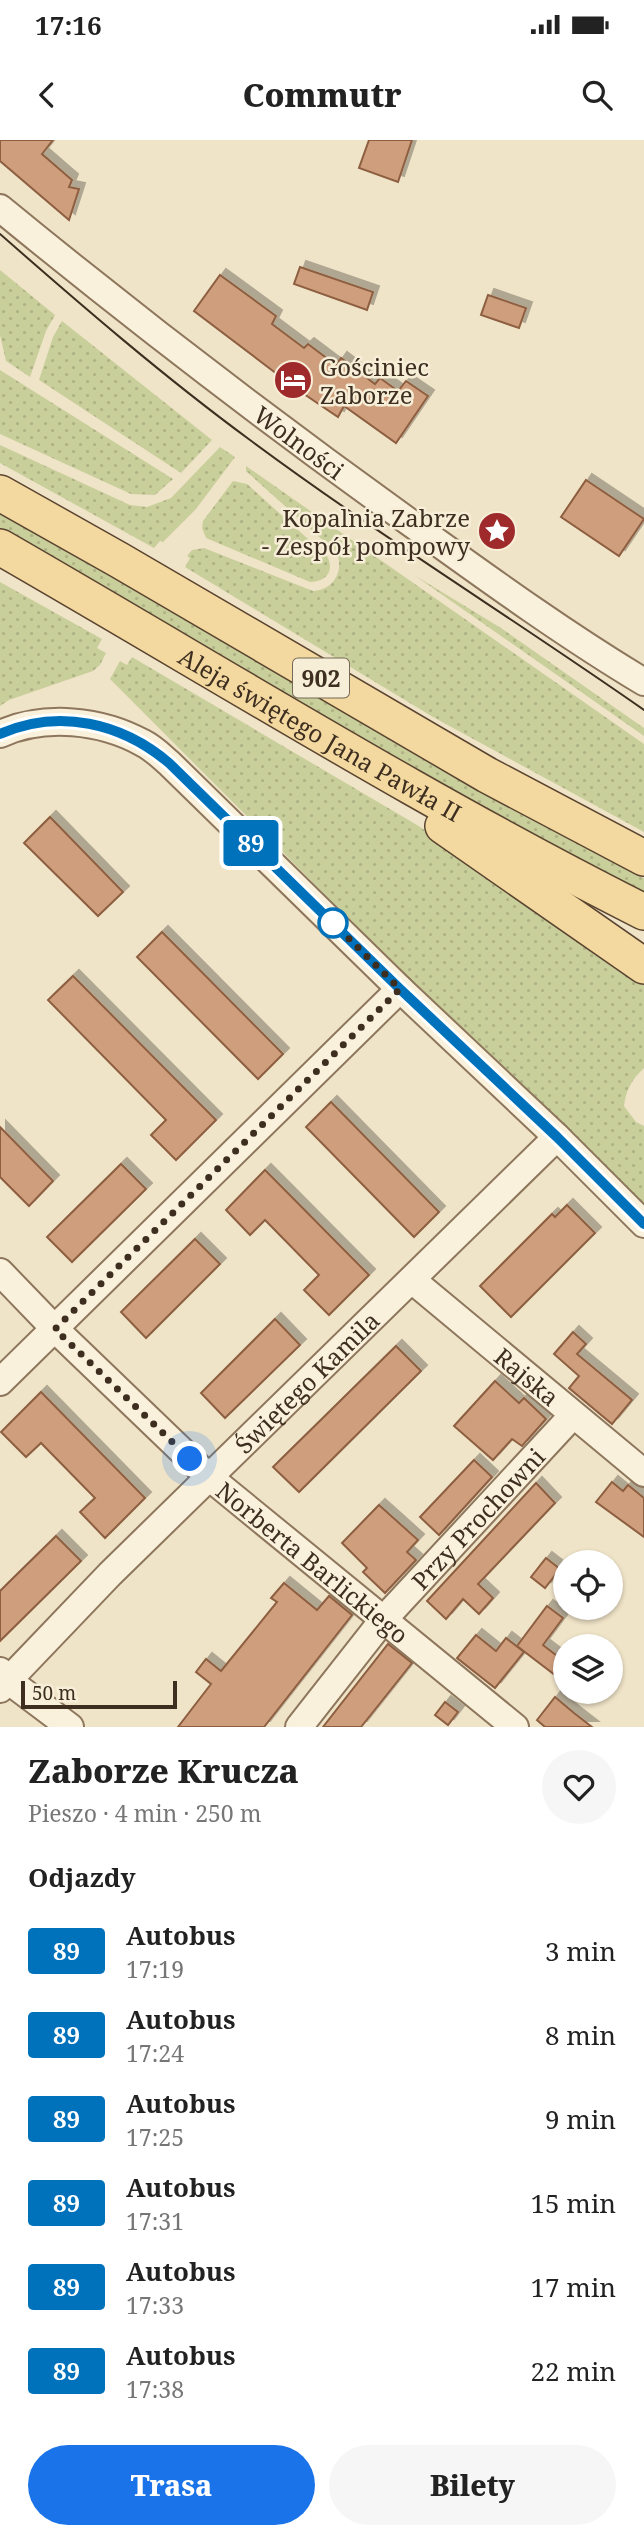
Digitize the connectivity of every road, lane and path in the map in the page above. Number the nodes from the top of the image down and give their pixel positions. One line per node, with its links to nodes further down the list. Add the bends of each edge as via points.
1 (0, 208): 4 (street, Wolności, via 294,440 484,576)
2 (0, 493): 7 (main road, Aleja świętego Jana Pawła II / 902, via 487,775)
3 (0, 547): 5 (main road, Aleja świętego Jana Pawła II / 902)
4 (644, 682)
5 (310, 729): 8 (main road, Aleja świętego Jana Pawła II / 902); 9 (main road)
6 (0, 734): 10 (street, via 41,723 68,722 119,731 146,744)
7 (644, 858)
8 (644, 912)
9 (644, 966)
10 (400, 989): 11 (street); 15 (street)
11 (557, 1137): 12 (street); 14 (street, Świętego Kamila)
12 (644, 1224)
13 (0, 1272): 15 (street, Norberta Barlickiego)
14 (412, 1280): 17 (street, Rajska); 19 (street, Świętego Kamila)
15 (55, 1329): 16 (street); 19 (street, Norberta Barlickiego)
16 (0, 1382)
17 (573, 1415): 18 (street, Rajska); 20 (street, Przy Prochowni)
18 (644, 1472)
19 (209, 1478): 20 (street, Norberta Barlickiego); 21 (street, Świętego Kamila)
20 (383, 1620): 23 (street, Przy Prochowni); 24 (street, Norberta Barlickiego)
21 (3, 1680): 22 (street)
22 (70, 1727)
23 (299, 1727)
24 (515, 1727)

